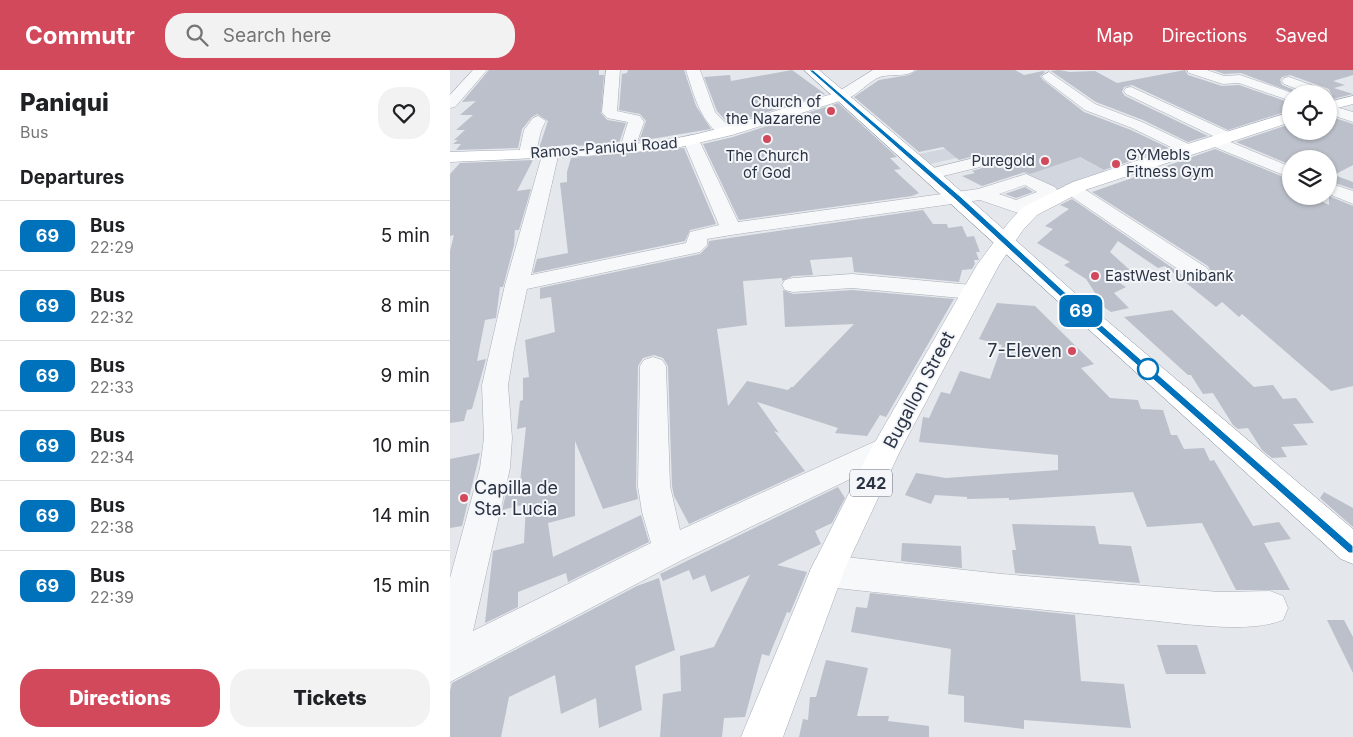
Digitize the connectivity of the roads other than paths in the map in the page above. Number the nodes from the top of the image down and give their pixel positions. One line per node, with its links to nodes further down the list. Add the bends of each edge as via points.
1 (480, 70): 16 (street)
2 (613, 70): 25 (street, via 609,112 636,122)
3 (693, 70): 22 (street, via 705,111 713,123)
4 (812, 70): 13 (main road)
5 (908, 70): 7 (street)
6 (1194, 70): 12 (street, via 1223,80 1240,80)
7 (880, 71): 13 (street)
8 (1049, 76): 26 (street, via 1090,107)
9 (1289, 81): 10 (street)
10 (1299, 85)
11 (1131, 91): 23 (street)
12 (1282, 95)
13 (841, 96): 22 (main road, Ramos-Paniqui Road); 31 (main road)
14 (1337, 98): 15 (street)
15 (1350, 101): 17 (main road)
16 (450, 104)
17 (1337, 105)
18 (1337, 111): 19 (street)
19 (1353, 117)
20 (538, 121): 27 (street, via 532,130)
21 (1282, 121): 23 (main road, 242)
22 (726, 132): 24 (main road, Ramos-Paniqui Road)
23 (1220, 139): 26 (main road, 242); 30 (street)
24 (691, 140): 25 (main road, Ramos-Paniqui Road); 38 (street)
25 (628, 148): 27 (main road, Ramos-Paniqui Road)
26 (1187, 149): 32 (main road, 242)
27 (539, 153): 28 (main road, Ramos-Paniqui Road); 41 (street)
28 (450, 157)
29 (974, 163): 31 (street)
30 (1282, 168)
31 (931, 174): 35 (main road)
32 (1072, 189): 37 (main road, 242); 40 (street)
33 (1337, 191): 36 (street)
34 (981, 194): 35 (street); 37 (street); 37 (street, via 1026,179 1049,192)
35 (958, 198): 38 (street); 39 (main road)
36 (1353, 198)
37 (1024, 208): 39 (main road, 242)
38 (731, 229): 41 (street, via 701,234 693,248)
39 (1003, 241): 43 (main road, Bugallon Street / 242); 46 (main road)
40 (1198, 273)
41 (516, 285): 50 (street, via 495,385 498,438 495,468)
42 (794, 285): 43 (street, via 852,281)
43 (972, 292): 45 (main road, Bugallon Street / 242)
44 (653, 366): 47 (street, via 654,486)
45 (886, 449): 47 (street); 48 (main road, Bugallon Street / 242)
46 (1353, 549)
47 (670, 550): 51 (street)
48 (827, 571): 49 (street, via 1219,609); 52 (main road, Bugallon Street / 242)
49 (1270, 608)
50 (450, 648)
51 (450, 663)
52 (762, 737)

